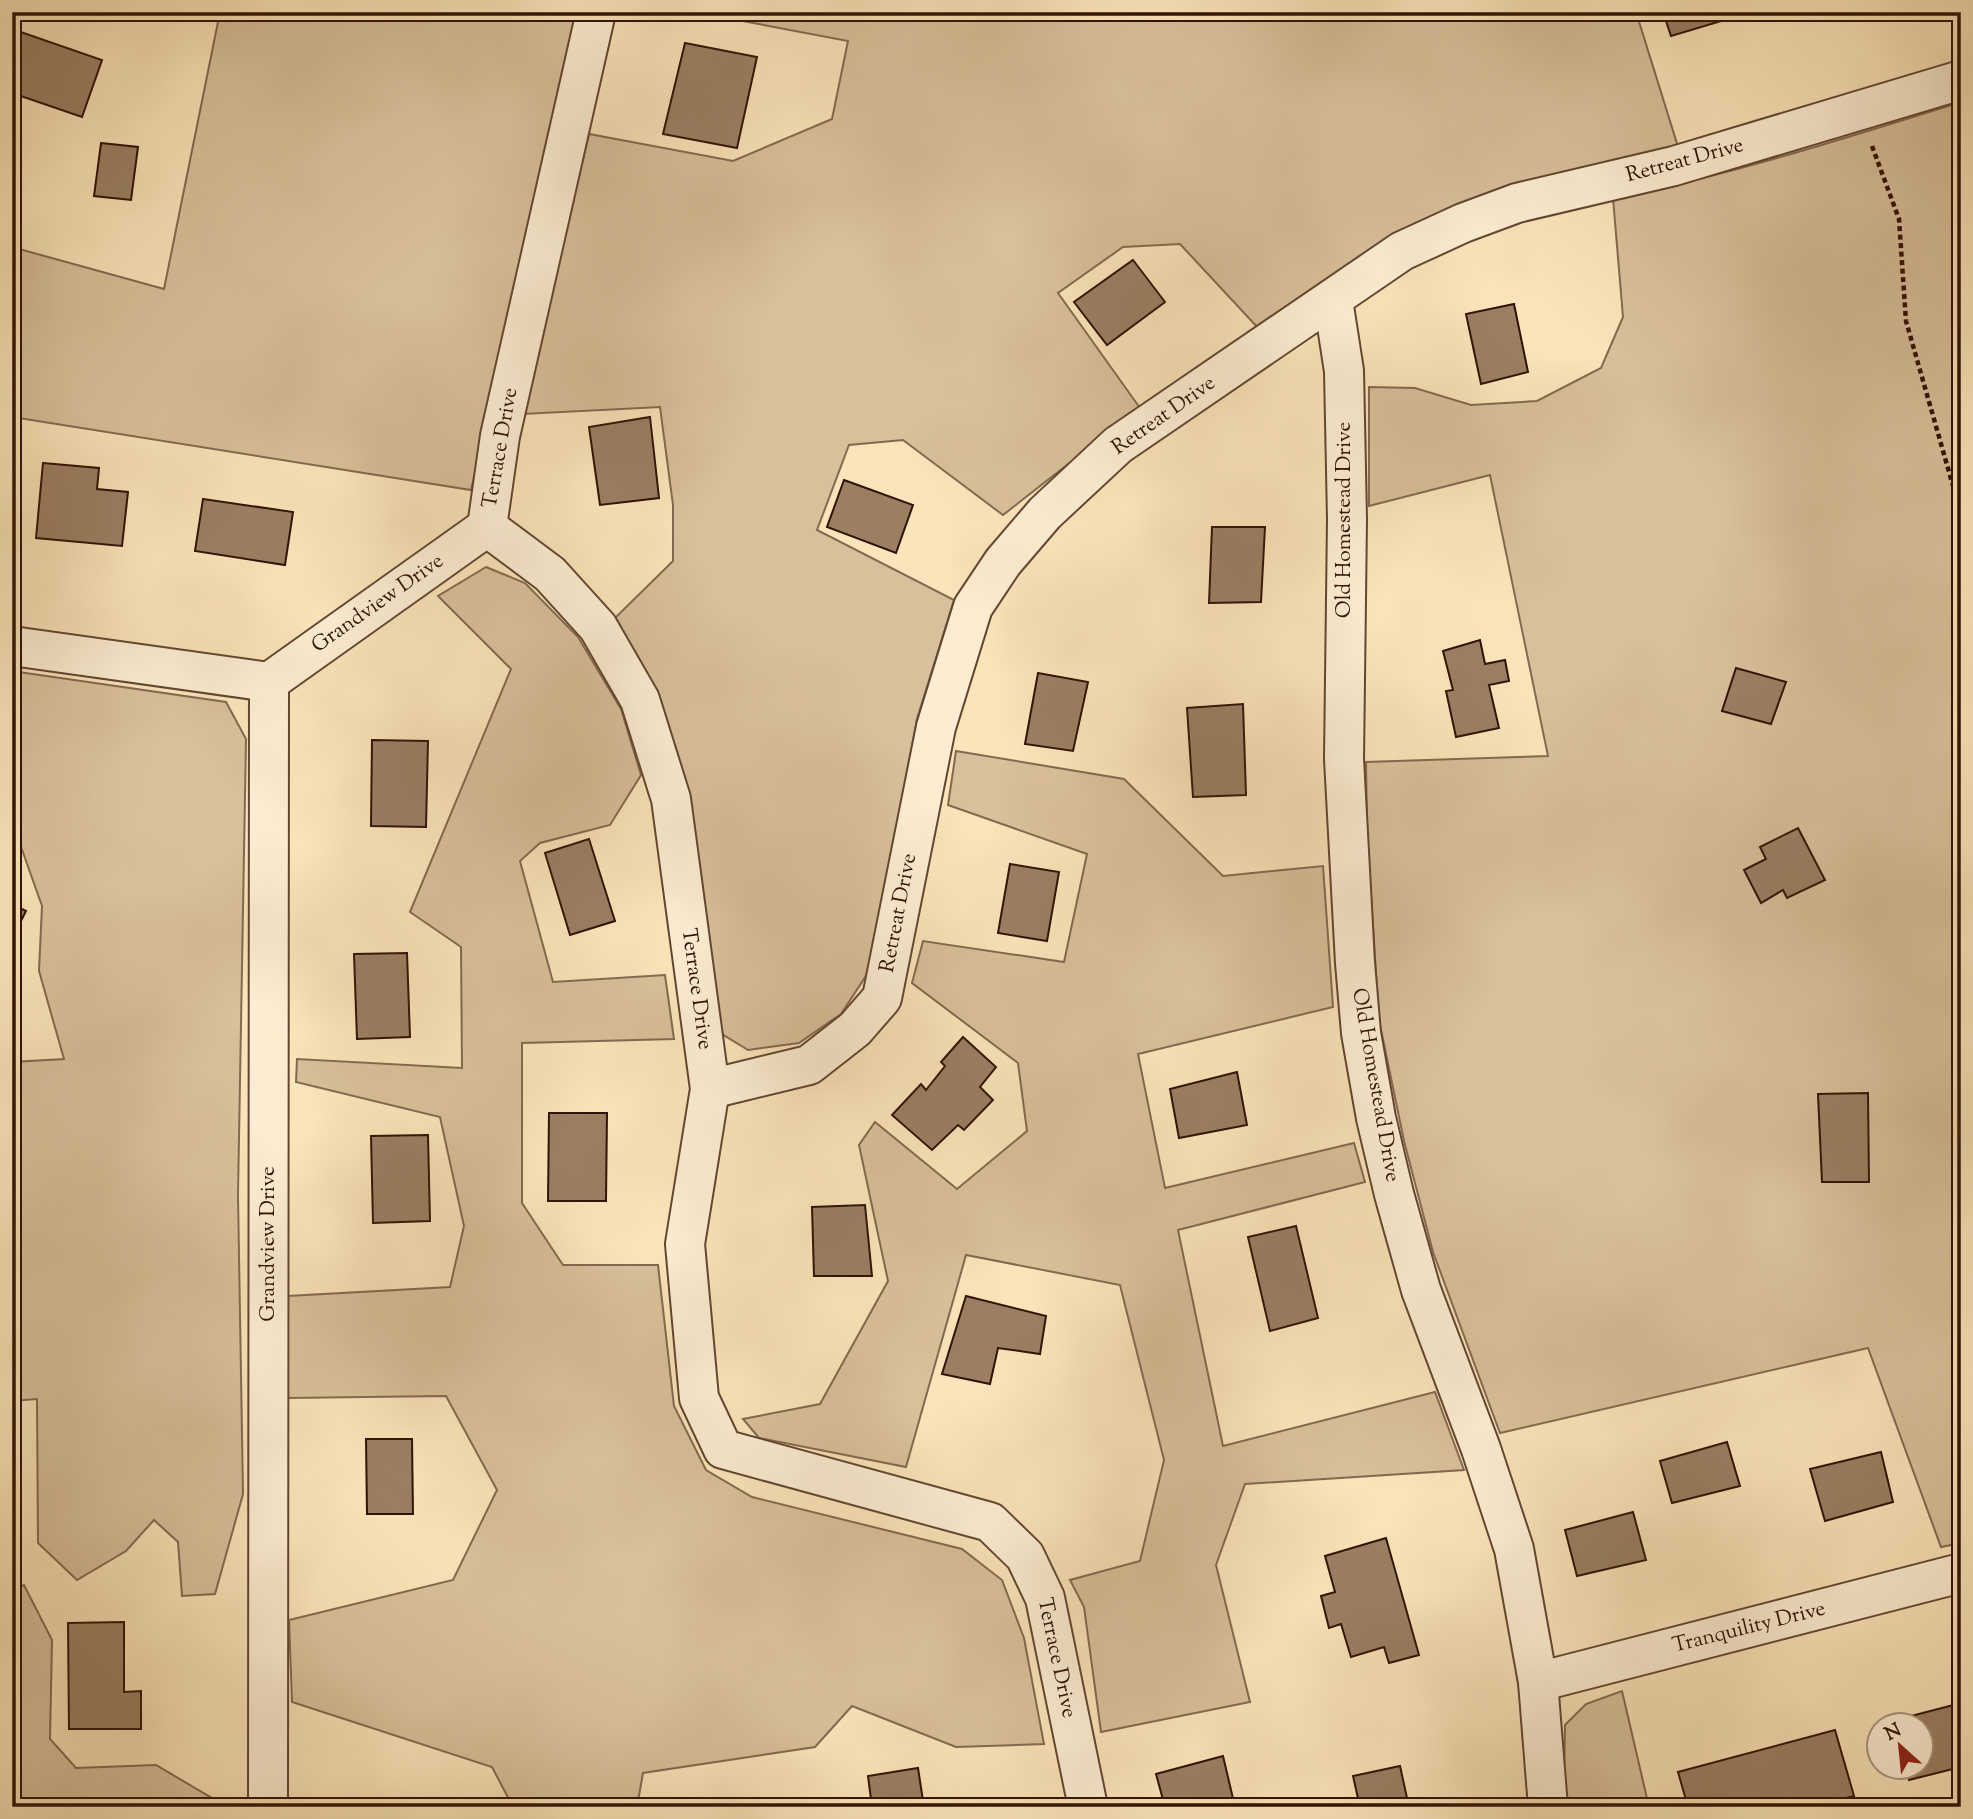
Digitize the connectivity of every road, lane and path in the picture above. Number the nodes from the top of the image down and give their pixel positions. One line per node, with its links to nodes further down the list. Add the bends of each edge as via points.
1 (596, 12): 6 (street, Terrace Drive, via 499,436)
2 (1961, 80): 3 (street, Retreat Drive)
3 (1859, 110): 4 (street, Retreat Drive, via 1675,166 1517,203 1402,251); 5 (path, via 1899,219 1906,321)
4 (1333, 300): 9 (street, Retreat Drive, via 1118,445 1045,513 1003,562 973,607 936,727 882,998 855,1029 809,1065); 11 (street, Old Homestead Drive, via 1344,371 1345,759 1361,1033 1376,1118 1421,1290 1482,1449 1514,1549)
5 (1961, 514)
6 (488, 527): 8 (street, Grandview Drive); 9 (street, Terrace Drive, via 550,574 598,627 640,700 671,799)
7 (12, 646): 8 (street)
8 (269, 682): 12 (street, Grandview Drive)
9 (710, 1089): 13 (street, Terrace Drive, via 685,1244 698,1398 723,1449 990,1522 1025,1556 1045,1598)
10 (1961, 1573): 11 (street, Tranquility Drive)
11 (1538, 1682): 14 (street, Old Homestead Drive)
12 (268, 1807)
13 (1088, 1807)
14 (1548, 1807)

